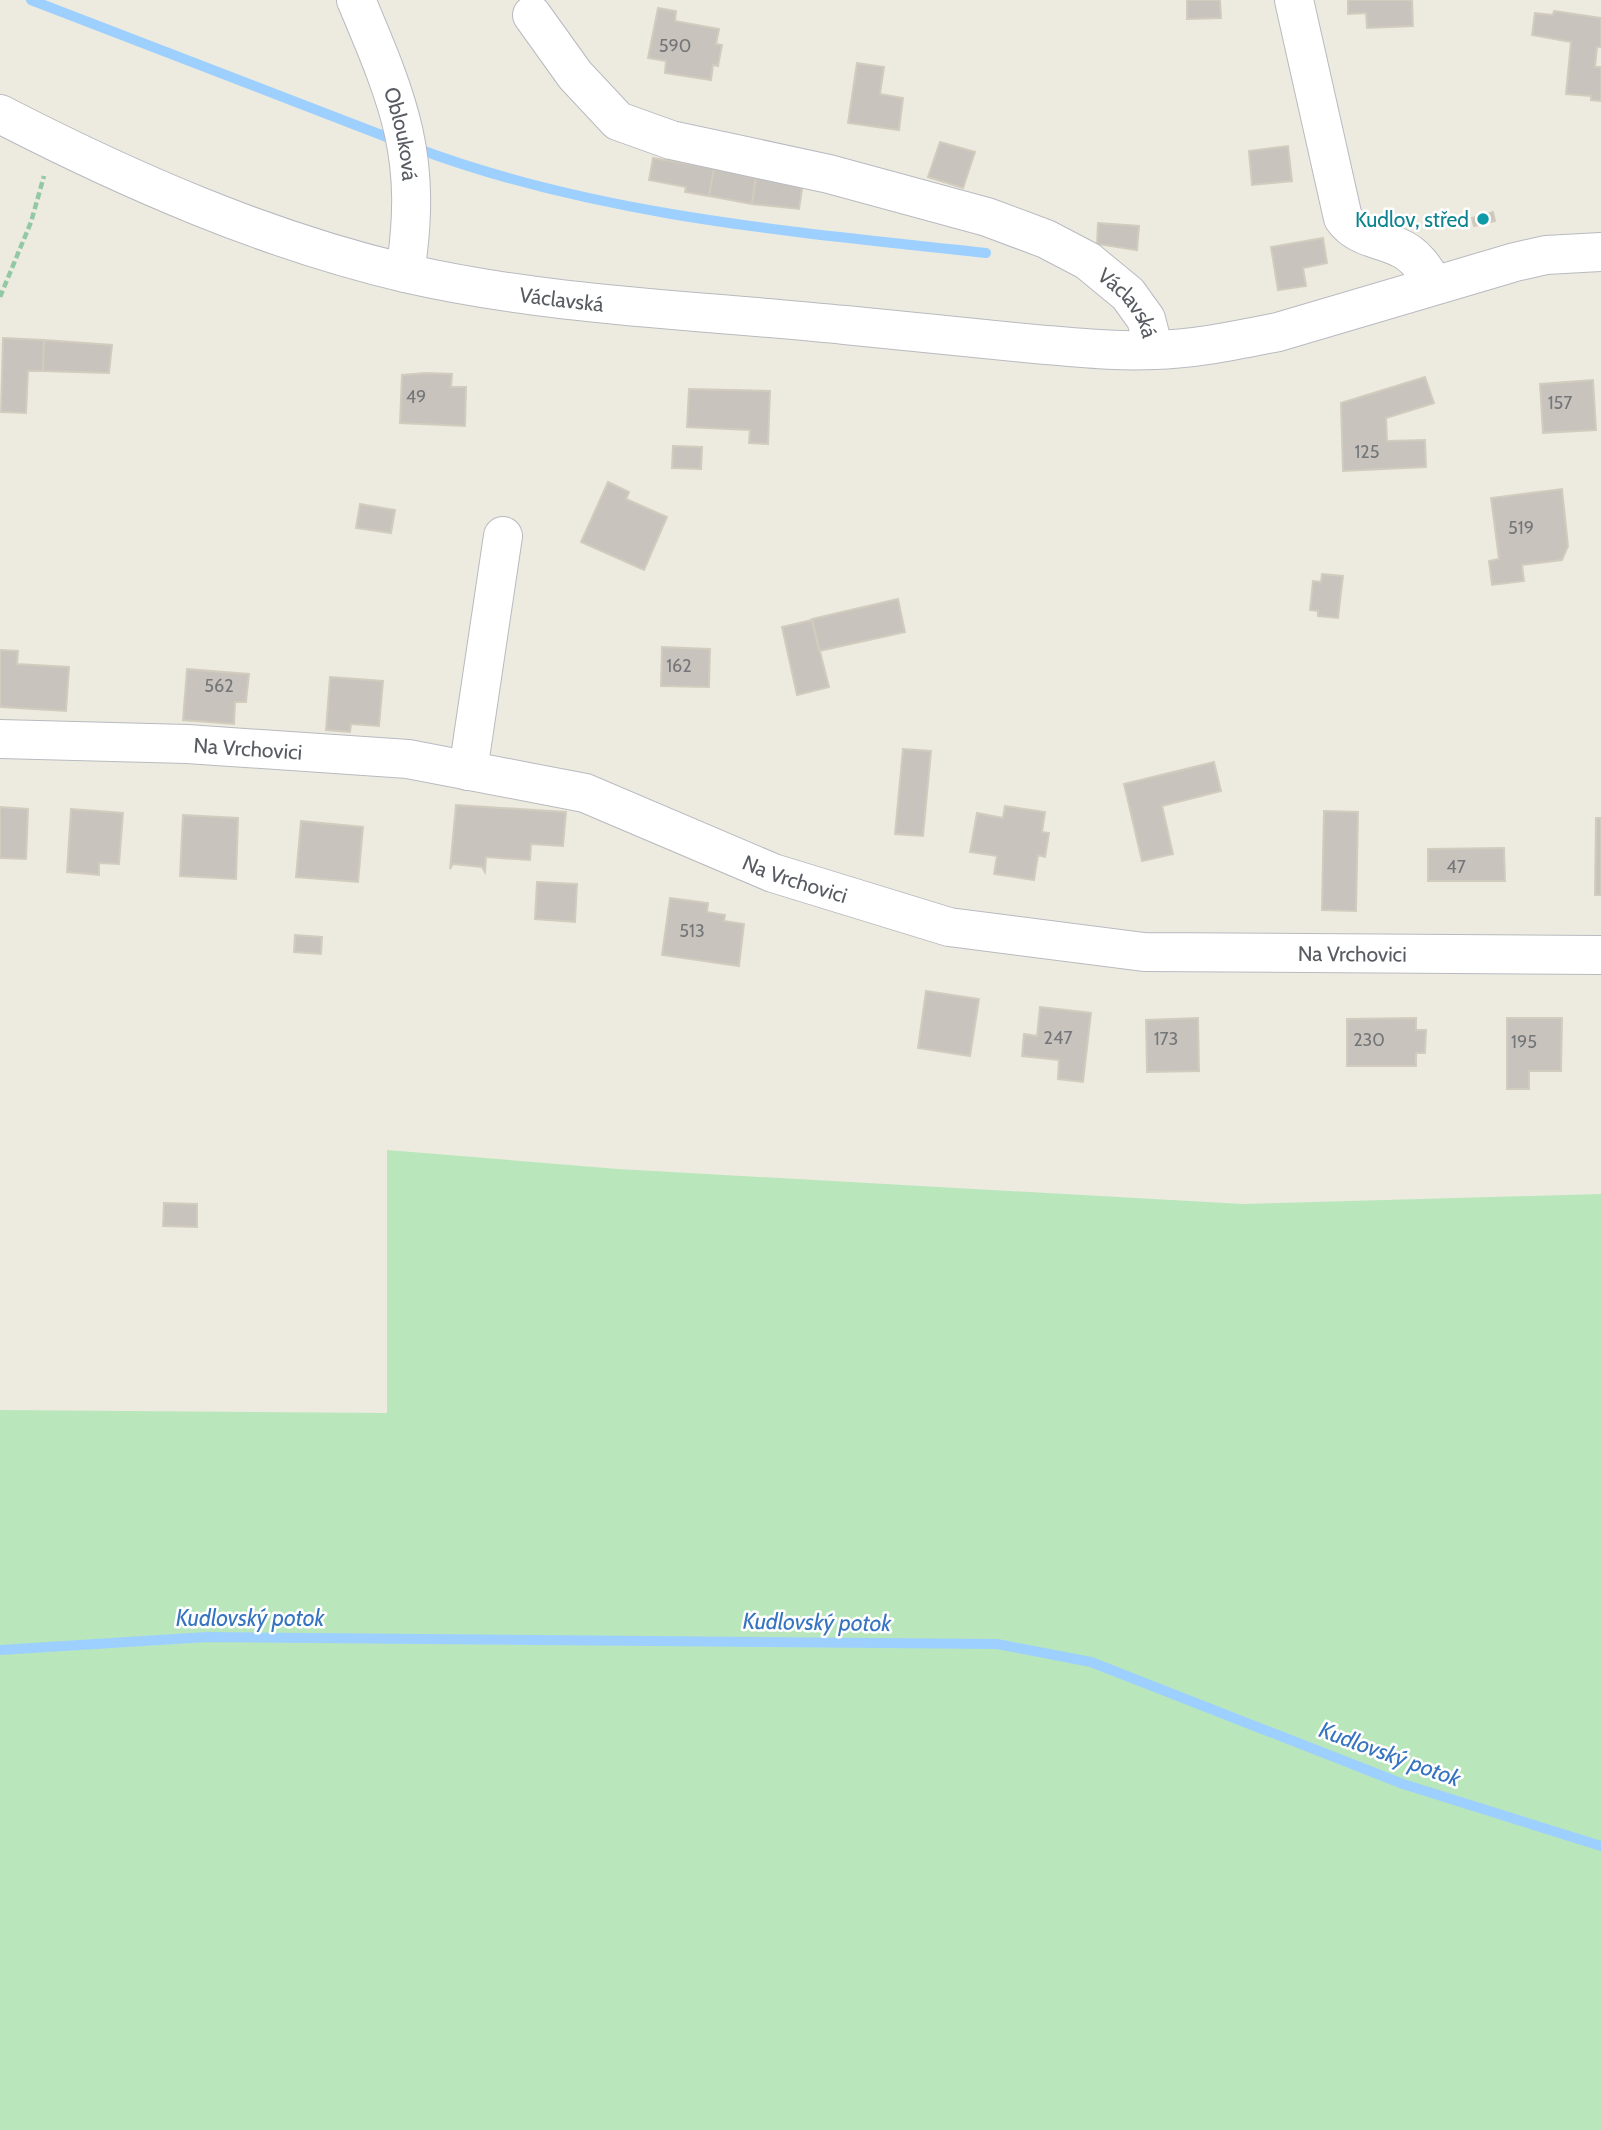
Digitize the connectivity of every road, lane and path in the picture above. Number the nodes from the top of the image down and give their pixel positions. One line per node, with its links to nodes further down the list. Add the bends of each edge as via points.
1 (356, 0): 7 (street, Oblouková, via 391,82 409,151 413,200)
2 (1294, 0): 8 (street, via 1343,218 1350,229 1402,248)
3 (532, 15): 10 (street, Václavská, via 575,75 618,121 671,141 829,174 961,210 1046,239 1088,261 1128,294 1146,319)
4 (0, 114): 5 (street, Václavská)
5 (53, 141): 7 (street, Václavská, via 259,228); 9 (path, via 31,222)
6 (1601, 252): 8 (street, Václavská, via 1546,255)
7 (405, 273): 10 (street, Václavská, via 587,302 1060,346)
8 (1433, 284): 10 (street, Václavská, via 1278,332)
9 (0, 297)
10 (1154, 350)
11 (503, 537): 13 (street)
12 (0, 739): 13 (street, Na Vrchovici, via 187,744 408,759)
13 (468, 771): 14 (street, Na Vrchovici, via 585,793 773,873 949,927 1144,952)
14 (1601, 955)

